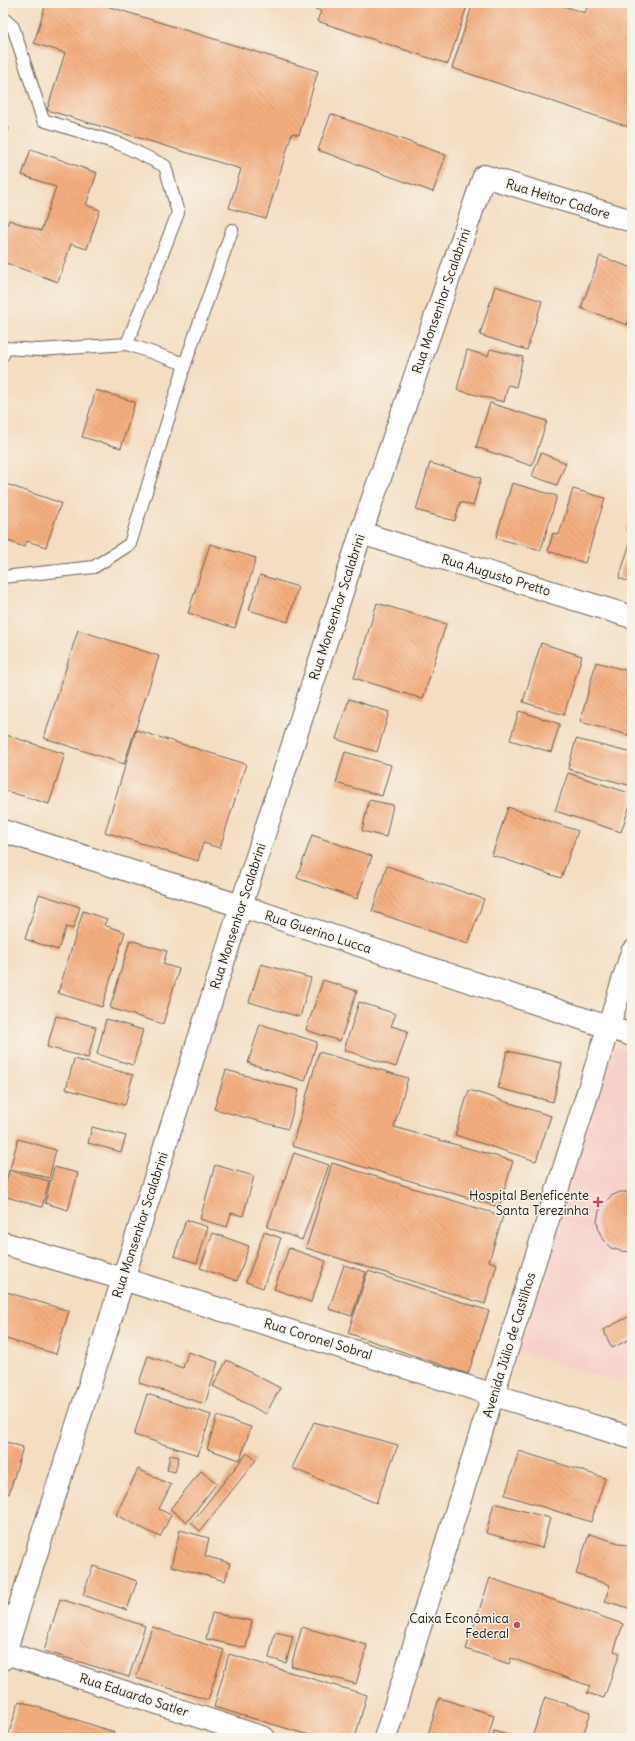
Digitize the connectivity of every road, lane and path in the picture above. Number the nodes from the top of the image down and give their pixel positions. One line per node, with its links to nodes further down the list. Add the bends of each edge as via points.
1 (3, 18): 5 (lane, via 13,27 43,120 120,144 164,166 178,213)
2 (484, 176): 3 (street, Rua Heitor Cadore); 8 (street, Rua Monsenhor Scalabrini)
3 (632, 221)
4 (232, 230): 7 (lane)
5 (127, 344): 6 (lane, via 39,350 5,348); 7 (lane)
6 (3, 355)
7 (185, 364): 9 (lane, via 130,544 94,567)
8 (361, 534): 10 (street, Rua Augusto Pretto); 12 (street, Rua Monsenhor Scalabrini)
9 (3, 577)
10 (632, 617)
11 (3, 831): 12 (street, Rua Guerino Lucca)
12 (241, 906): 14 (street, Rua Guerino Lucca); 17 (street, Rua Monsenhor Scalabrini)
13 (632, 952): 14 (street, Avenida Júlio de Castilhos)
14 (608, 1028): 15 (street, Rua Guerino Lucca); 18 (street, Avenida Júlio de Castilhos)
15 (632, 1035)
16 (3, 1243): 17 (street, Rua Coronel Sobral)
17 (123, 1279): 18 (street, Rua Coronel Sobral); 20 (street, Rua Monsenhor Scalabrini)
18 (494, 1394): 19 (street, Rua Coronel Sobral); 22 (street, Avenida Júlio de Castilhos)
19 (632, 1438)
20 (4, 1654): 21 (street, Rua Eduardo Satler)
21 (264, 1738)
22 (385, 1738)

